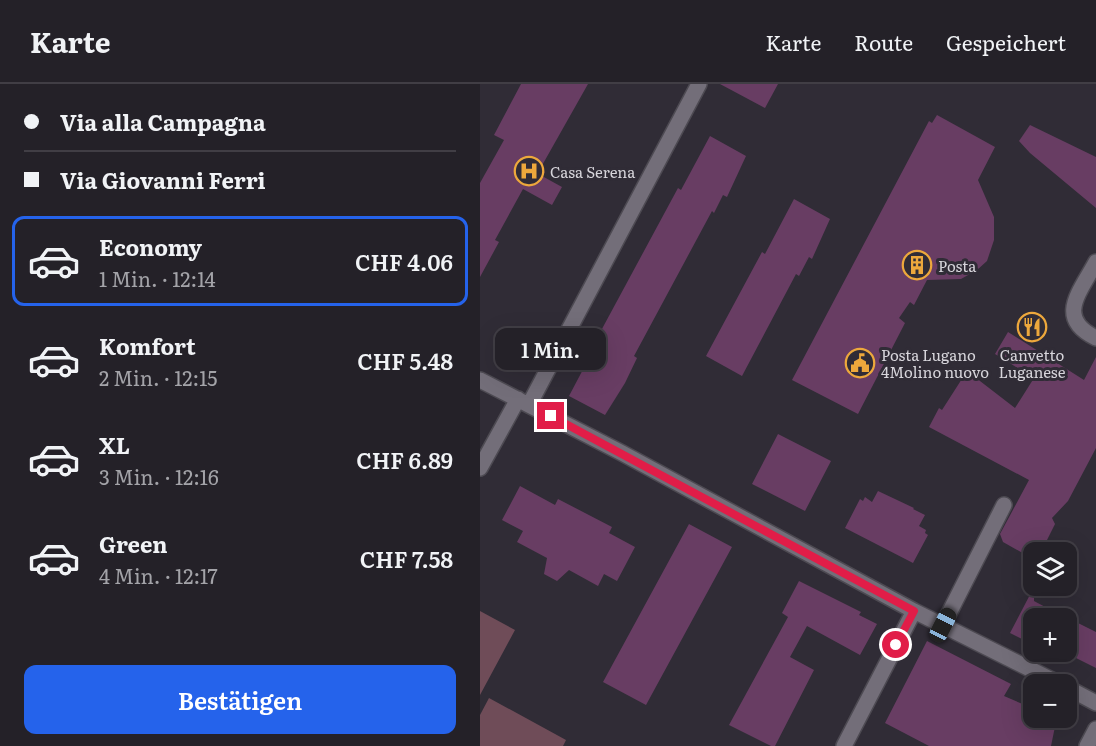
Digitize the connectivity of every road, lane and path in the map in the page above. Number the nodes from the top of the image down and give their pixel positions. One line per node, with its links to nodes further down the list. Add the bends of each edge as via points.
1 (699, 84): 5 (street)
2 (1096, 262): 3 (street, via 1074,303 1073,316 1078,326)
3 (1096, 338)
4 (480, 380): 5 (street)
5 (524, 402): 6 (street); 8 (street)
6 (480, 468)
7 (1004, 505): 9 (street)
8 (914, 611): 9 (street); 14 (street)
9 (943, 625): 10 (street)
10 (1040, 674)
11 (1077, 693): 12 (street)
12 (1096, 703)
13 (1096, 729): 15 (street)
14 (844, 746)
15 (1087, 746)

